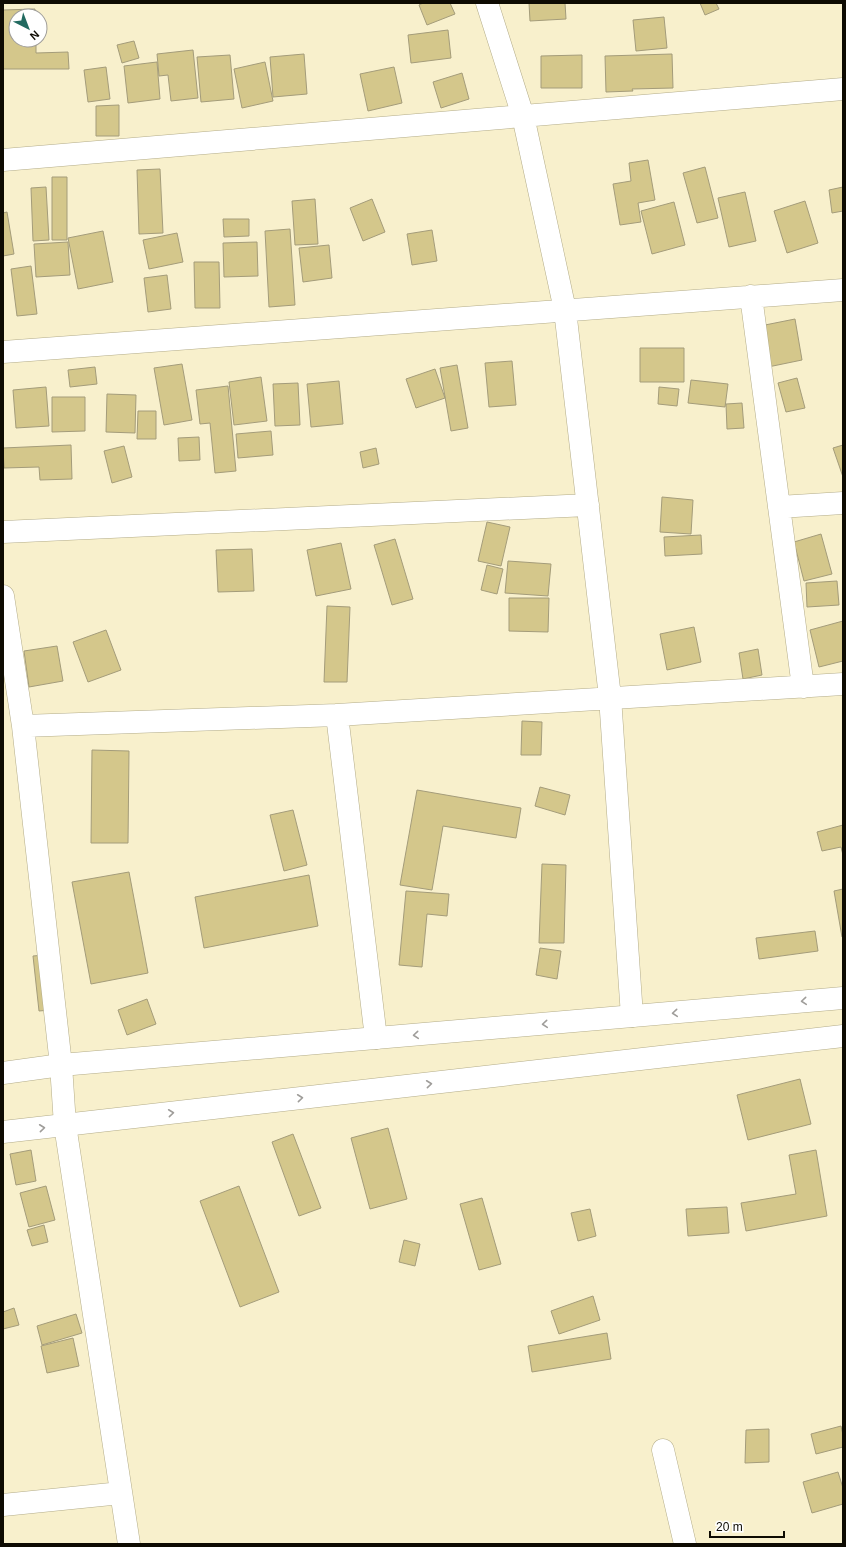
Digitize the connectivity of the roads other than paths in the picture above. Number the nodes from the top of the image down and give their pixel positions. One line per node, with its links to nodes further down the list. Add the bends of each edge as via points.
1 (487, 3): 3 (street)
2 (843, 89): 3 (street)
3 (523, 116): 4 (street); 7 (street)
4 (3, 160)
5 (843, 290): 6 (street)
6 (751, 296): 7 (street); 11 (street)
7 (565, 310): 8 (street); 10 (street)
8 (3, 352)
9 (843, 503): 11 (street)
10 (588, 505): 12 (street); 16 (street)
11 (779, 507): 15 (street)
12 (3, 532)
13 (3, 596): 18 (street)
14 (843, 684): 15 (street)
15 (803, 687): 16 (street)
16 (610, 697): 17 (street); 20 (street)
17 (337, 715): 18 (street); 22 (street)
18 (23, 726): 23 (street)
19 (843, 998): 20 (street, one-way to 20)
20 (632, 1016): 22 (street, one-way to 22)
21 (843, 1036): 25 (street, one-way to 21)
22 (376, 1038): 23 (street)
23 (61, 1066): 24 (street); 25 (street)
24 (3, 1073)
25 (65, 1125): 26 (street, one-way to 25); 28 (street)
26 (3, 1132)
27 (663, 1450): 31 (street)
28 (121, 1493): 29 (street); 30 (street)
29 (3, 1505)
30 (128, 1544)
31 (685, 1544)

